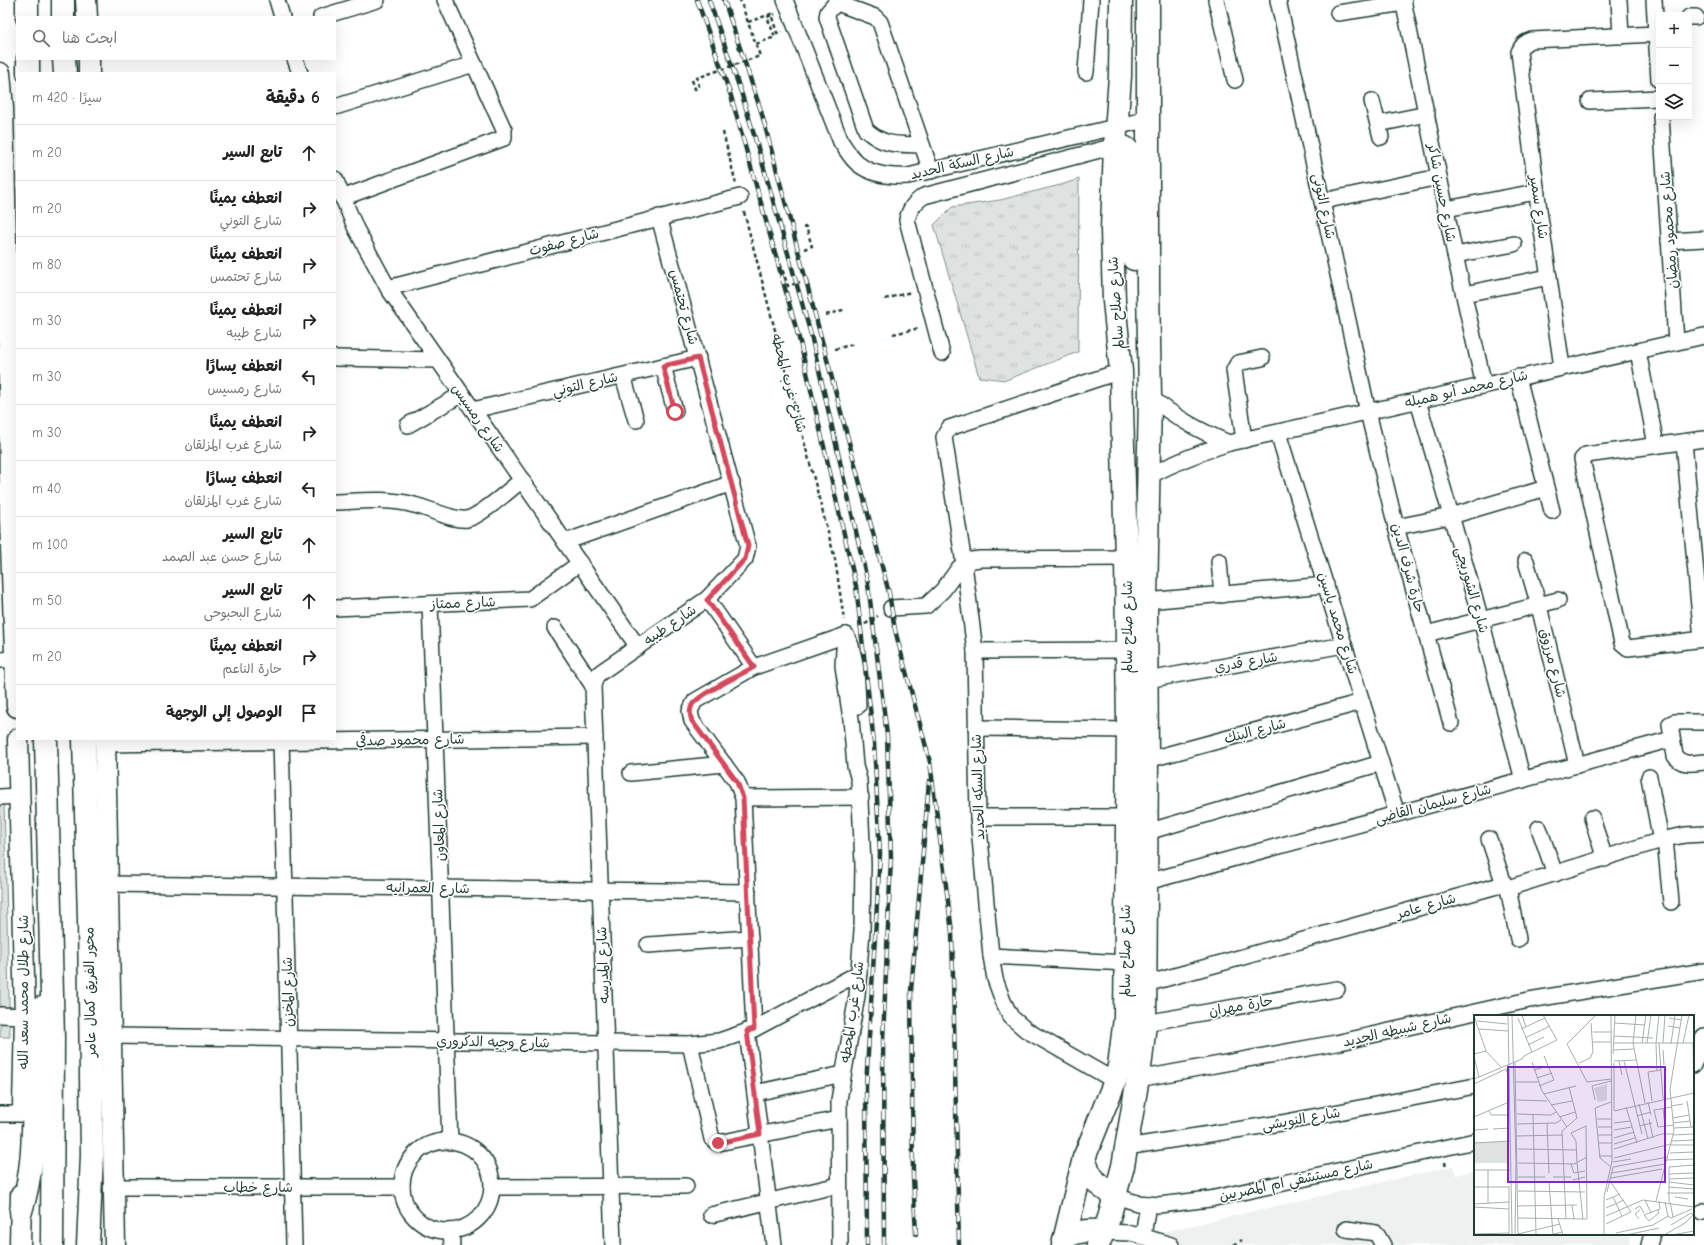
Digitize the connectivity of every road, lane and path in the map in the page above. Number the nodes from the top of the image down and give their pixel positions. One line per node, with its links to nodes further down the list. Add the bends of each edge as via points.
1 (26, 0): 19 (highway)
2 (62, 0): 20 (highway)
3 (86, 0): 21 (main road)
4 (277, 0): 22 (street)
5 (377, 0): 23 (street)
6 (445, 0): 33 (street)
7 (740, 0): 25 (path)
8 (1091, 0): 38 (street)
9 (1121, 0): 50 (highway, شارع صلاح سالم, via 1120,76)
10 (1148, 0): 47 (highway, شارع صلاح سالم)
11 (1216, 0): 41 (street)
12 (1278, 0): 58 (street, شارع التونى)
13 (1619, 0): 27 (street)
14 (1654, 0): 24 (street)
15 (1403, 2): 17 (street); 46 (street, شارع حسين شاكر)
16 (786, 4): 28 (path, via 767,16 775,37); 52 (street, شارع السكة الحديد, via 841,142 856,162 871,172 893,177)
17 (1338, 13)
18 (771, 14): 25 (path)
19 (27, 16)
20 (63, 16)
21 (87, 16)
22 (282, 16)
23 (324, 16)
24 (1656, 16)
25 (748, 22): 28 (path)
26 (1656, 24): 27 (street)
27 (1621, 36): 55 (street, شارع سمير, via 1532,40 1521,46 1519,59)
28 (756, 44): 40 (path, via 760,56 697,78 699,87 695,89)
29 (28, 60): 34 (highway)
30 (64, 60): 35 (highway)
31 (89, 60): 36 (main road)
32 (296, 60): 37 (street)
33 (474, 64): 45 (street); 57 (street, via 504,130 505,136 502,140)
34 (28, 72)
35 (65, 72)
36 (89, 72)
37 (300, 72)
38 (1086, 72)
39 (0, 73): 62 (main road, via 3,108)
40 (692, 80)
41 (1235, 80)
42 (1656, 98): 44 (street)
43 (1372, 101): 46 (street, via 1379,131)
44 (1590, 101)
45 (336, 107)
46 (1427, 114): 53 (street, شارع حسين شاكر)
47 (1149, 120): 50 (street, شارع السكة الحديد); 71 (highway, شارع صلاح سالم)
48 (1661, 120): 64 (street, شارع محمود رمضان)
49 (723, 132): 56 (path, شارع غرب المحطه)
50 (1115, 136): 52 (street, شارع السكة الحديد); 71 (highway, via 1130,151 1132,159 1133,256 1138,274); 73 (street, via 924,196 915,202 907,220); 92 (highway, شارع صلاح سالم, via 1113,277)
51 (922, 145): 51 (street, via 880,22 875,17 835,4 827,17 866,130 876,139 890,143); 52 (street)
52 (931, 172)
53 (1440, 176): 58 (street); 59 (street, شارع حسين شاكر)
54 (336, 182): 57 (street, شارع رمسيس)
55 (1536, 192): 59 (street); 69 (street, شارع سمير)
56 (740, 197): 60 (street, شارع صفوت); 139 (path, شارع غرب المحطه, via 835,558)
57 (342, 198): 72 (street, شارع رمسيس)
58 (1322, 200): 102 (street, شارع التونى)
59 (1446, 209): 67 (street, شارع حسين شاكر)
60 (659, 217): 72 (street, شارع صفوت); 87 (street, شارع تحتمس)
61 (803, 228): 66 (path, via 806,227 812,246)
62 (3, 231): 95 (main road)
63 (1704, 239): 64 (street)
64 (1669, 241): 81 (street, شارع محمود رمضان)
65 (1514, 244): 67 (street)
66 (804, 249)
67 (1455, 255): 74 (street, شارع حسين شاكر)
68 (778, 257): 70 (path, via 788,286)
69 (1549, 277): 74 (street); 91 (street, شارع سمير)
70 (800, 282)
71 (1148, 286): 98 (highway, شارع صلاح سالم)
72 (388, 288): 89 (street, شارع رمسيس)
73 (925, 288): 75 (path); 78 (street)
74 (1464, 294): 96 (street, شارع حسين شاكر)
75 (884, 299)
76 (846, 309): 77 (path)
77 (826, 315)
78 (934, 324): 79 (path); 85 (street)
79 (893, 334)
80 (1704, 336): 81 (street, شارع محمد أبو هميله)
81 (1676, 342): 84 (street, شارع محمد أبو هميله)
82 (855, 344): 83 (path)
83 (835, 349)
84 (1638, 351): 91 (street, شارع محمد أبو هميله); 110 (street)
85 (942, 353)
86 (336, 358): 89 (street)
87 (698, 358): 90 (street, شارع التوني); 113 (street, شارع تحتمس)
88 (1262, 358): 107 (street, via 1238,363 1234,370)
89 (438, 360): 97 (street, شارع رمسيس)
90 (663, 366): 93 (street, شارع التوني); 101 (street)
91 (1562, 367): 94 (street, شارع محمد أبو هميله)
92 (1121, 371): 121 (highway, شارع صلاح سالم); 126 (street, شارع السكه الحديد, via 949,428 944,440)
93 (623, 376): 100 (street, شارع التوني); 103 (street)
94 (1518, 377): 96 (street, شارع محمد أبو هميله); 114 (street)
95 (5, 378): 118 (main road)
96 (1484, 386): 99 (street, شارع محمد أبو هميله)
97 (462, 394): 100 (street, شارع رمسيس); 104 (street)
98 (1150, 397): 109 (street, via 1200,432); 111 (highway, شارع صلاح سالم)
99 (1418, 401): 102 (street, شارع محمد أبو هميله); 117 (street, شارع الشوربجى)
100 (473, 410): 112 (street, شارع رمسيس)
101 (675, 412)
102 (1368, 412): 105 (street, شارع محمد أبو هميله); 119 (street, حارة شرف الدين)
103 (636, 420)
104 (408, 425)
105 (1278, 433): 107 (street, شارع محمد أبو هميله); 127 (street, شارع محمد ياسين)
106 (1704, 439): 108 (street)
107 (1244, 440): 109 (street, شارع محمد أبو هميله)
108 (1684, 442): 110 (street); 140 (street)
109 (1228, 443): 111 (street, شارع محمد أبو هميله, via 1180,460)
110 (1656, 445): 140 (street, via 1586,455 1582,459 1622,643 1628,648)
111 (1147, 477): 130 (highway, شارع صلاح سالم)
112 (522, 480): 115 (street, via 479,514 467,519 458,519 414,504 380,501); 120 (street, شارع رمسيس)
113 (732, 483): 120 (street); 122 (street, شارع تحتمس, via 747,540 748,553)
114 (1546, 488): 116 (street); 117 (street)
115 (336, 502)
116 (1552, 511)
117 (1451, 516): 119 (street); 136 (street, شارع الشوربجى)
118 (5, 519): 145 (main road)
119 (1396, 527): 138 (street, حارة شرف الدين)
120 (565, 542): 125 (street, شارع رمسيس)
121 (1126, 558): 126 (street, via 980,558); 143 (highway, شارع صلاح سالم)
122 (745, 559): 129 (street, شارع طيبه)
123 (1219, 561): 128 (street)
124 (1526, 561): 133 (street, شارع مرزوق)
125 (580, 563): 132 (street, شارع ممتاز, via 530,599); 142 (street, شارع رمسيس)
126 (964, 564): 135 (street, via 926,606); 144 (street, شارع السكه الحديد)
127 (1326, 585): 128 (street); 141 (street, شارع محمد ياسين)
128 (1222, 595): 130 (street)
129 (707, 600): 142 (street, شارع طيبه); 146 (street)
130 (1146, 600): 147 (highway, شارع صلاح سالم)
131 (1558, 600): 133 (street)
132 (430, 604): 134 (street, شارع ممتاز); 156 (street, شارع المعاون)
133 (1539, 606): 136 (street); 168 (street, شارع مرزوق)
134 (336, 608)
135 (891, 608): 139 (path)
136 (1481, 620): 138 (street); 171 (street, شارع الشوربجى)
137 (555, 628): 148 (street)
138 (1426, 634): 151 (street, حارة شرف الدين)
139 (846, 635): 146 (street); 173 (street, شارع غرب المحطه, via 843,666)
140 (1703, 639)
141 (1344, 645): 147 (street, شارع قدري); 150 (street, شارع محمد ياسين)
142 (638, 647): 148 (street, شارع طيبه, via 596,676)
143 (1127, 650): 144 (street); 154 (highway, شارع صلاح سالم)
144 (975, 651): 153 (street, شارع السكه الحديد)
145 (8, 660): 149 (main road)
146 (754, 667): 167 (street, via 699,698 690,711 692,721)
147 (1147, 680): 164 (highway, شارع صلاح سالم)
148 (593, 686): 155 (street, شارع المدرسه)
149 (16, 702)
150 (1362, 702): 164 (street, شارع البنك); 166 (street, شارع محمد ياسين)
151 (1451, 722)
152 (1704, 722): 157 (street, via 1672,722)
153 (976, 728): 154 (street); 176 (street, شارع السكه الحديد)
154 (1128, 730): 177 (highway, شارع صلاح سالم)
155 (595, 737): 156 (street, شارع محمود صدقي); 191 (street, شارع المدرسه)
156 (436, 739): 162 (street, شارع محمود صدقي); 190 (street, شارع المعاون)
157 (1672, 739): 165 (street, via 1675,756 1681,762); 168 (street, شارع سليمان القاضى)
158 (18, 740): 172 (main road, شارع طلال محمد سعد الله)
159 (46, 740): 194 (highway)
160 (84, 740): 249 (highway, محور الفريق كمال عامر, via 92,1156)
161 (281, 740): 163 (street, شارع محمود صدقي); 188 (street, شارع المخزن)
162 (336, 740)
163 (105, 742): 187 (main road)
164 (1147, 760): 180 (highway, شارع صلاح سالم)
165 (1704, 762)
166 (1381, 763): 175 (street, شارع محمد ياسين); 180 (street)
167 (724, 764): 169 (street); 174 (street, via 737,782)
168 (1577, 765): 171 (street, شارع سليمان القاضى)
169 (631, 773)
170 (1649, 777): 183 (street)
171 (1523, 780): 175 (street, شارع سليمان القاضى)
172 (10, 797): 205 (main road, شارع طلال محمد سعد الله)
173 (861, 797): 174 (street); 201 (street, شارع غرب المحطه, via 863,864)
174 (743, 798): 192 (street)
175 (1397, 814): 186 (street, شارع سليمان القاضى)
176 (978, 817): 177 (street); 198 (street, شارع السكه الحديد)
177 (1126, 817): 199 (highway, شارع صلاح سالم)
178 (1592, 818): 184 (street)
179 (1538, 828): 185 (street)
180 (1147, 832): 186 (highway, شارع صلاح سالم)
181 (1704, 834): 183 (street, شارع عامر)
182 (1489, 840): 189 (street)
183 (1663, 840): 184 (street, شارع عامر); 193 (street)
184 (1605, 859): 185 (street, شارع عامر)
185 (1555, 874): 189 (street, شارع عامر)
186 (1147, 882): 202 (highway, شارع صلاح سالم)
187 (108, 884): 188 (street, شارع العمرانيه); 208 (main road)
188 (285, 886): 190 (street, شارع العمرانيه); 209 (street, شارع المخزن)
189 (1506, 886): 196 (street); 202 (street, شارع عامر)
190 (441, 888): 191 (street, شارع العمرانيه); 210 (street, شارع المعاون)
191 (600, 890): 192 (street, شارع العمرانيه); 212 (street, شارع المدرسه)
192 (748, 892): 195 (street)
193 (1671, 902)
194 (51, 921): 238 (highway, via 36,1055 32,1163); 248 (highway)
195 (750, 938): 197 (street); 207 (street)
196 (1518, 939)
197 (648, 945)
198 (991, 956): 199 (street); 217 (street, شارع السكه الحديد, via 995,979 1011,1017 1026,1030)
199 (1126, 963): 217 (highway, شارع صلاح سالم, via 1124,1034)
200 (1704, 971): 216 (street, شارع شبيطه الجديد, via 1529,1000 1336,1043)
201 (859, 972): 207 (street, شارع وجيه الدكروري); 215 (street, شارع غرب المحطه)
202 (1146, 984): 206 (highway, شارع صلاح سالم)
203 (1337, 989): 206 (street, حارة مهران)
204 (0, 1015): 205 (street)
205 (25, 1016): 221 (main road, شارع طلال محمد سعد الله)
206 (1145, 1023): 216 (highway, شارع صلاح سالم)
207 (751, 1030): 213 (street, شارع وجيه الدكروري, via 719,1041); 219 (street)
208 (111, 1036): 209 (street, شارع وجيه الدكروري); 231 (main road)
209 (289, 1039): 210 (street, شارع وجيه الدكروري); 232 (street, شارع المخزن)
210 (447, 1041): 212 (street, شارع وجيه الدكروري); 225 (street, شارع المعاون)
211 (1699, 1042): 214 (street)
212 (606, 1043): 213 (street, شارع وجيه الدكروري); 229 (street, شارع المدرسه)
213 (690, 1044): 223 (street, via 712,1139 718,1143)
214 (1694, 1061)
215 (843, 1074): 219 (street); 222 (street, شارع غرب المحطه)
216 (1138, 1079): 226 (highway, شارع صلاح سالم)
217 (1114, 1081): 227 (highway, شارع صلاح سالم)
218 (1474, 1086): 226 (street, شارع النويشى, via 1281,1123)
219 (755, 1093): 223 (street)
220 (0, 1114): 221 (street)
221 (23, 1114): 238 (main road, شارع طلال محمد سعد الله)
222 (840, 1119): 223 (street); 228 (street, شارع غرب المحطه)
223 (760, 1134): 236 (street)
224 (1474, 1141): 237 (street, شارع مستشفي ام المصريين, via 1210,1198 1159,1205)
225 (450, 1142): 233 (street, via 426,1146 416,1154 406,1169); 234 (street, via 462,1144 480,1156 489,1170)
226 (1126, 1147): 235 (highway, شارع صلاح سالم)
227 (1084, 1158): 235 (highway, via 1095,1181 1104,1190); 246 (highway, شارع صلاح سالم)
228 (840, 1184): 236 (street); 254 (street, شارع غرب المحطه)
229 (611, 1186): 230 (street); 234 (street); 252 (street, شارع المدرسه)
230 (686, 1186)
231 (114, 1187): 232 (street, شارع خطاب); 250 (main road)
232 (293, 1187): 233 (street, شارع خطاب); 251 (street, شارع المخزن)
233 (402, 1187): 243 (street, via 404,1199 417,1220)
234 (492, 1187): 243 (street, via 487,1208 481,1217)
235 (1116, 1196): 237 (street, شارع مستشفي ام المصريين); 244 (highway, شارع صلاح سالم)
236 (769, 1201): 239 (street); 253 (street)
237 (1148, 1204): 242 (street)
238 (21, 1211): 247 (main road, شارع طلال محمد سعد الله)
239 (711, 1215)
240 (1346, 1229): 258 (street, via 1376,1233)
241 (1652, 1235): 259 (street)
242 (1143, 1236): 244 (street, via 1131,1233); 256 (street)
243 (452, 1238)
244 (1100, 1239): 246 (highway, via 1087,1230 1080,1231); 255 (street, via 1116,1236)
245 (1242, 1240): 257 (path)
246 (1064, 1241)
247 (20, 1245)
248 (52, 1245)
249 (88, 1245)
250 (115, 1245)
251 (294, 1245)
252 (613, 1245)
253 (774, 1245)
254 (840, 1245)
255 (1128, 1245)
256 (1171, 1245)
257 (1234, 1245)
258 (1383, 1245)
259 (1649, 1245)

